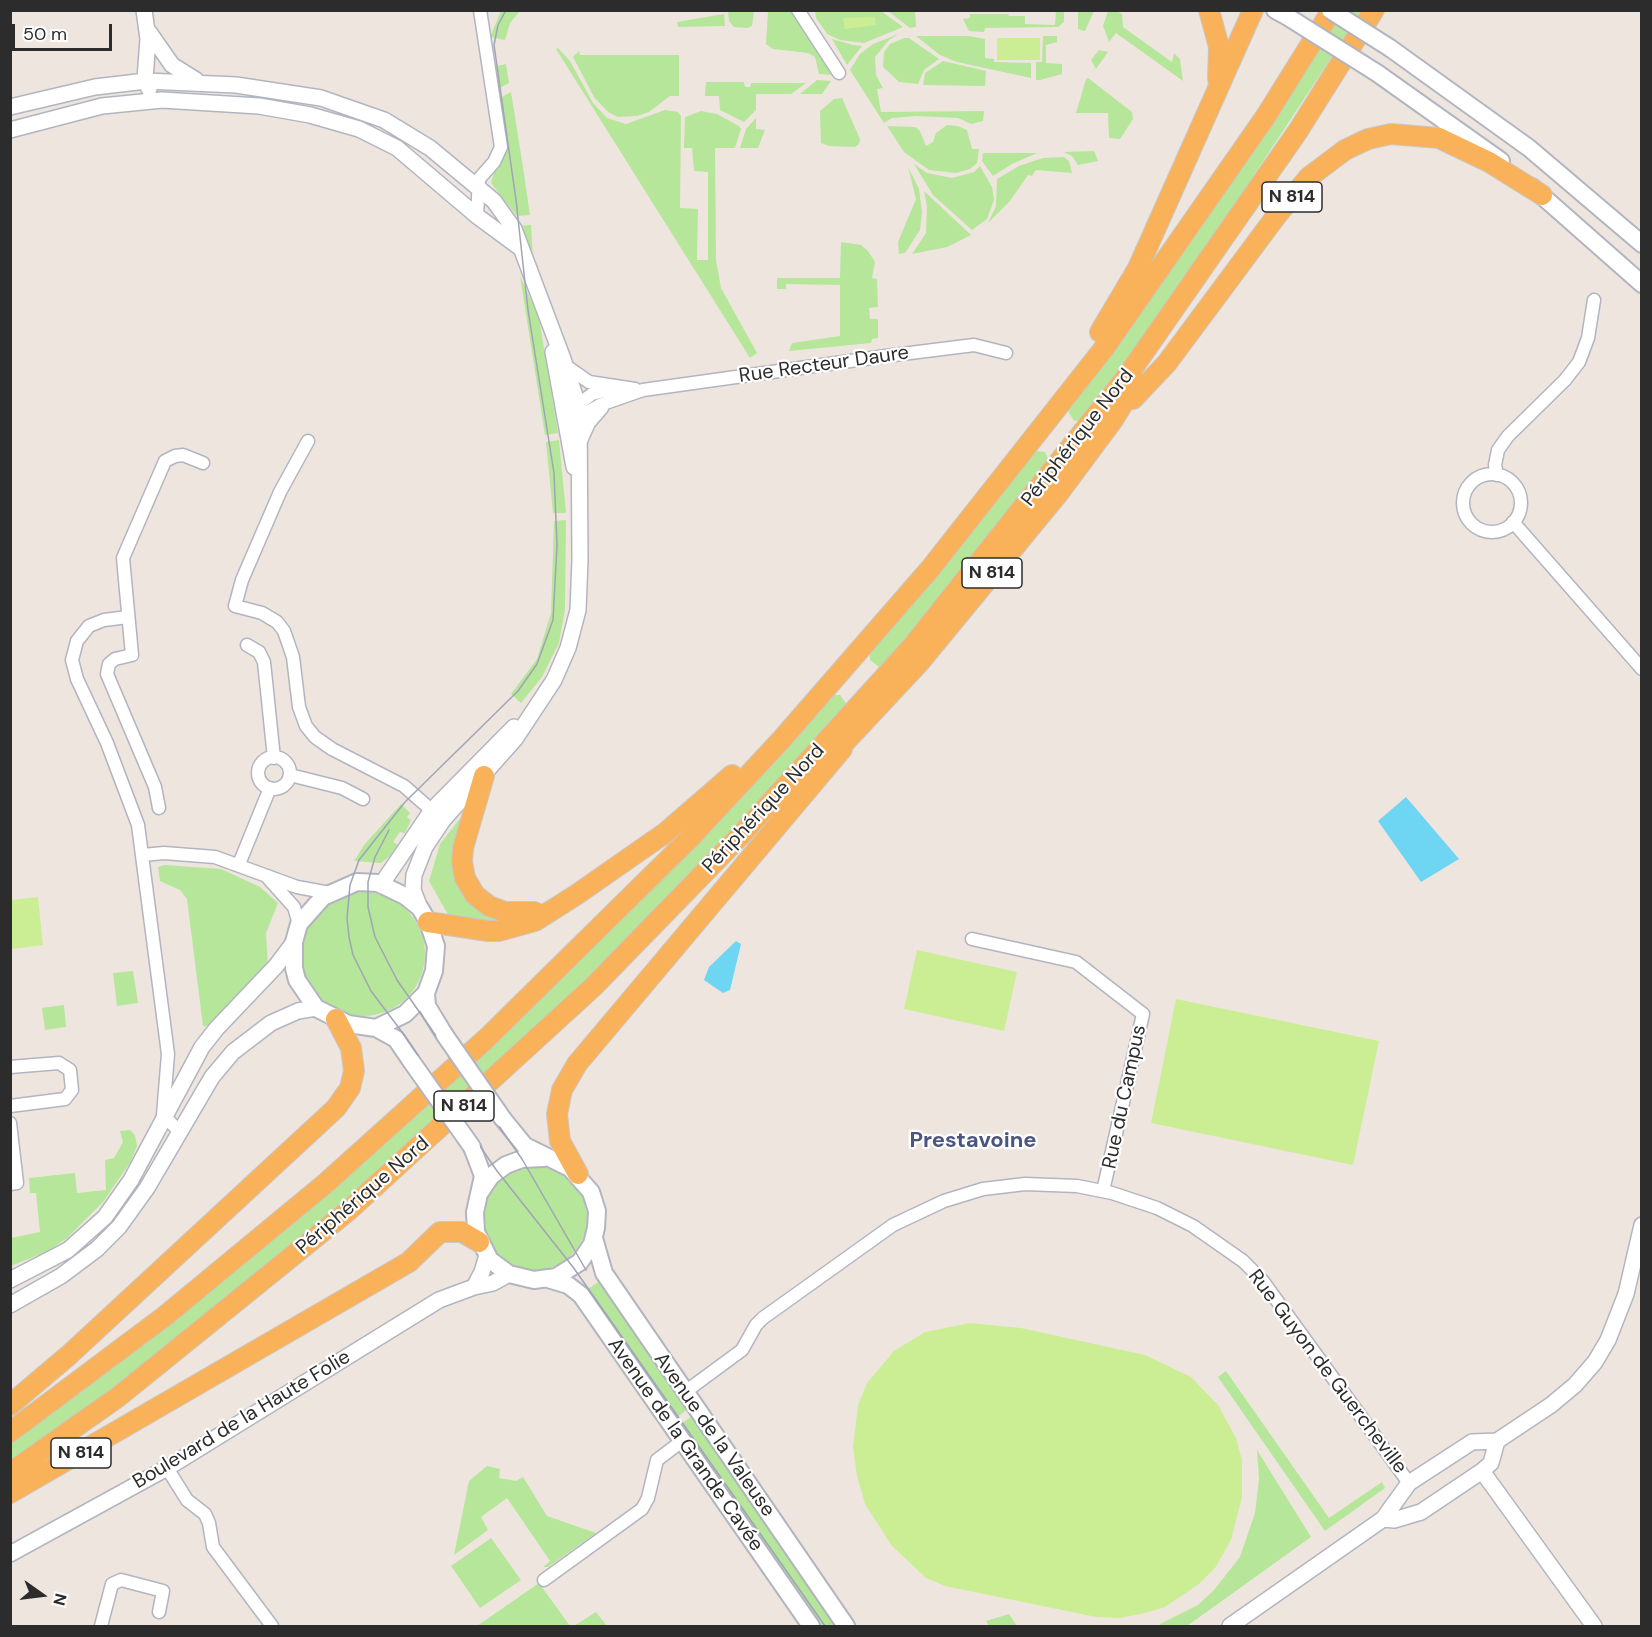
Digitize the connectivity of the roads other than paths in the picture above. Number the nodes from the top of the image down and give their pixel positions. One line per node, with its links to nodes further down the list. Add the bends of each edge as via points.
1 (144, 10): 9 (street)
2 (480, 10): 21 (street, via 501,147)
3 (798, 10): 12 (street)
4 (1209, 10): 17 (highway, N 814, via 1219,46)
5 (1253, 10): 17 (highway, N 814)
6 (1331, 10): 25 (main road, bridge, via 1529,148); 31 (highway, Périphérique Nord / N 814, via 1253,135)
7 (1374, 10): 24 (highway, Périphérique Nord / N 814)
8 (1282, 14): 22 (main road, bridge, via 1377,73 1508,166)
9 (146, 27): 10 (street); 11 (street)
10 (146, 62): 13 (street); 14 (street, via 141,75)
11 (172, 65): 15 (street); 16 (street, via 189,77)
12 (839, 73)
13 (146, 81): 14 (street); 15 (street); 18 (street, via 152,93)
14 (126, 82): 19 (street)
15 (176, 82): 16 (street); 18 (street, via 174,92)
16 (208, 83): 21 (street, via 282,90 367,113 401,129)
17 (1216, 93): 31 (highway, N 814, via 1138,268 1082,358)
18 (164, 100): 20 (street, via 102,106); 23 (street, via 259,106 359,129 410,157)
19 (10, 107)
20 (10, 130)
21 (477, 185): 23 (street); 26 (street, via 514,229)
22 (1542, 195): 27 (main road); 36 (highway, N 814, via 1489,162 1439,138 1390,134 1345,150 1309,177 1277,214 1167,363)
23 (477, 216): 26 (street)
24 (1232, 227): 36 (highway, N 814); 66 (highway, Périphérique Nord / N 814, via 1128,375 912,648 741,835)
25 (1641, 244)
26 (519, 247): 30 (street)
27 (1641, 284)
28 (1594, 300): 40 (street, via 1588,338 1579,362 1508,436 1498,450)
29 (1006, 353): 33 (street, Rue Recteur Daure, via 974,345)
30 (560, 364): 32 (street, Rue Recteur Daure, via 589,382); 35 (street); 35 (street)
31 (1077, 383): 48 (highway, Périphérique Nord / N 814, via 930,569)
32 (619, 388): 33 (street, Rue Recteur Daure); 35 (street, Rue Recteur Daure, via 597,392)
33 (642, 390): 34 (street, Rue Recteur Daure)
34 (610, 402): 35 (street, Rue Recteur Daure, via 586,413); 38 (street, Rue Recteur Daure, via 589,423)
35 (573, 412): 38 (street); 41 (street)
36 (1113, 420): 47 (highway, N 814, via 1058,494)
37 (308, 441): 55 (street, via 280,492 242,580 235,606 262,613 284,631 292,648 301,715 322,743 404,786)
38 (581, 442): 41 (street)
39 (203, 463): 43 (street, via 183,455 165,461 123,558)
40 (1497, 475): 42 (street, via 1506,477 1518,490 1521,507); 42 (street, via 1488,474 1471,484 1463,502 1465,512 1477,527 1486,531 1496,532)
41 (579, 490): 46 (street, via 580,582 575,626 562,664)
42 (1514, 522): 45 (street)
43 (128, 617): 54 (street, via 132,655 115,659 107,674 155,787); 56 (street, via 89,626 73,653 77,679 128,794)
44 (247, 645): 49 (street, via 259,652 264,662)
45 (1641, 669)
46 (534, 709): 51 (street); 55 (street)
47 (866, 721): 66 (highway, N 814, via 618,978); 78 (highway, N 814, via 577,1064 562,1090 557,1114 560,1141)
48 (765, 757): 62 (highway, N 814, via 741,766 684,819); 92 (highway, Périphérique Nord / N 814, via 572,957 403,1115 237,1258)
49 (274, 758): 50 (street, via 284,761); 52 (street, via 265,761 259,774 262,783)
50 (290, 775): 52 (street, via 285,784); 53 (street, via 342,788)
51 (484, 776): 55 (street); 62 (highway, via 463,848 465,878 481,900 496,909)
52 (270, 788): 57 (street)
53 (363, 799)
54 (159, 808)
55 (438, 815): 59 (street); 61 (street, via 418,862 413,890)
56 (143, 855): 57 (street, via 204,855); 73 (street, via 168,1054)
57 (239, 864): 58 (street)
58 (265, 875): 60 (street, via 307,890); 63 (street, via 294,907)
59 (381, 885): 60 (main road, via 357,882); 61 (main road, via 405,896)
60 (330, 893): 63 (main road)
61 (424, 915): 62 (highway, N 814, via 471,931 499,931); 67 (main road, via 434,938 436,959)
62 (543, 916)
63 (299, 924): 65 (main road)
64 (972, 939): 81 (street, Rue du Campus, via 1076,963 1143,1014)
65 (294, 942): 68 (main road, via 297,980); 73 (street, via 202,1047)
66 (593, 987): 98 (highway, Périphérique Nord / N 814, via 430,1138 266,1280 118,1397)
67 (426, 993): 70 (main road, via 405,1014); 76 (main road, bridge, via 428,1006 444,1034 503,1119 525,1146)
68 (316, 1008): 69 (main road); 75 (street, via 271,1023 233,1052 212,1077)
69 (336, 1019): 70 (main road); 91 (highway, via 350,1045 354,1071 350,1088 336,1108)
70 (376, 1028): 80 (main road, bridge, via 396,1039 472,1147 482,1168)
71 (10, 1067): 72 (street, via 59,1063 70,1070 72,1090 64,1099)
72 (10, 1106)
73 (164, 1118): 75 (street); 87 (street, via 130,1180 96,1228 56,1259)
74 (10, 1123): 77 (street)
75 (180, 1132): 89 (street, via 139,1200 108,1239 60,1276)
76 (545, 1158): 78 (main road, via 563,1163); 80 (main road, via 522,1159 506,1165 491,1176)
77 (12, 1162): 79 (street, via 17,1183)
78 (578, 1174): 83 (main road, via 595,1203)
79 (10, 1184)
80 (481, 1191): 84 (main road, via 474,1219)
81 (1103, 1191): 90 (street, Rue Guyon de Guercheville, via 1058,1185 1002,1186 963,1194 917,1213 893,1225 769,1313 756,1325 742,1350); 99 (street, Rue Guyon de Guercheville, via 1135,1199 1193,1226 1243,1261 1262,1280)
82 (1641, 1225): 95 (street, via 1626,1294 1595,1362 1551,1405)
83 (594, 1238): 86 (main road, via 580,1262); 90 (main road, Avenue de la Valeuse, via 604,1273)
84 (483, 1249): 85 (main road); 88 (street, via 482,1272); 100 (highway, N 814, via 462,1232 440,1232 409,1262)
85 (509, 1274): 86 (main road, via 528,1280); 88 (street, Boulevard de la Haute Folie)
86 (548, 1279): 93 (main road, Avenue de la Grande Cavée, via 568,1285 581,1295)
87 (10, 1280)
88 (474, 1287): 97 (street, Boulevard de la Haute Folie, via 439,1300)
89 (10, 1305)
90 (685, 1392): 109 (main road, Avenue de la Valeuse)
91 (10, 1405)
92 (10, 1432)
93 (682, 1441): 104 (street, via 657,1460 642,1509); 108 (main road, Avenue de la Grande Cavée)
94 (1472, 1442): 95 (street); 96 (street, via 1487,1445); 99 (street)
95 (1497, 1442): 96 (street)
96 (1487, 1467): 101 (street); 111 (street)
97 (167, 1468): 103 (street, Boulevard de la Haute Folie); 107 (street, via 187,1500 205,1514 213,1547)
98 (10, 1473)
99 (1404, 1488): 101 (street, via 1404,1506); 102 (street)
100 (10, 1493)
101 (1421, 1512): 102 (street)
102 (1383, 1519): 110 (street)
103 (10, 1554)
104 (544, 1580)
105 (159, 1612): 106 (street, via 163,1591 121,1580 112,1584)
106 (101, 1626)
107 (272, 1626)
108 (811, 1626)
109 (846, 1626)
110 (1230, 1626)
111 (1594, 1626)

